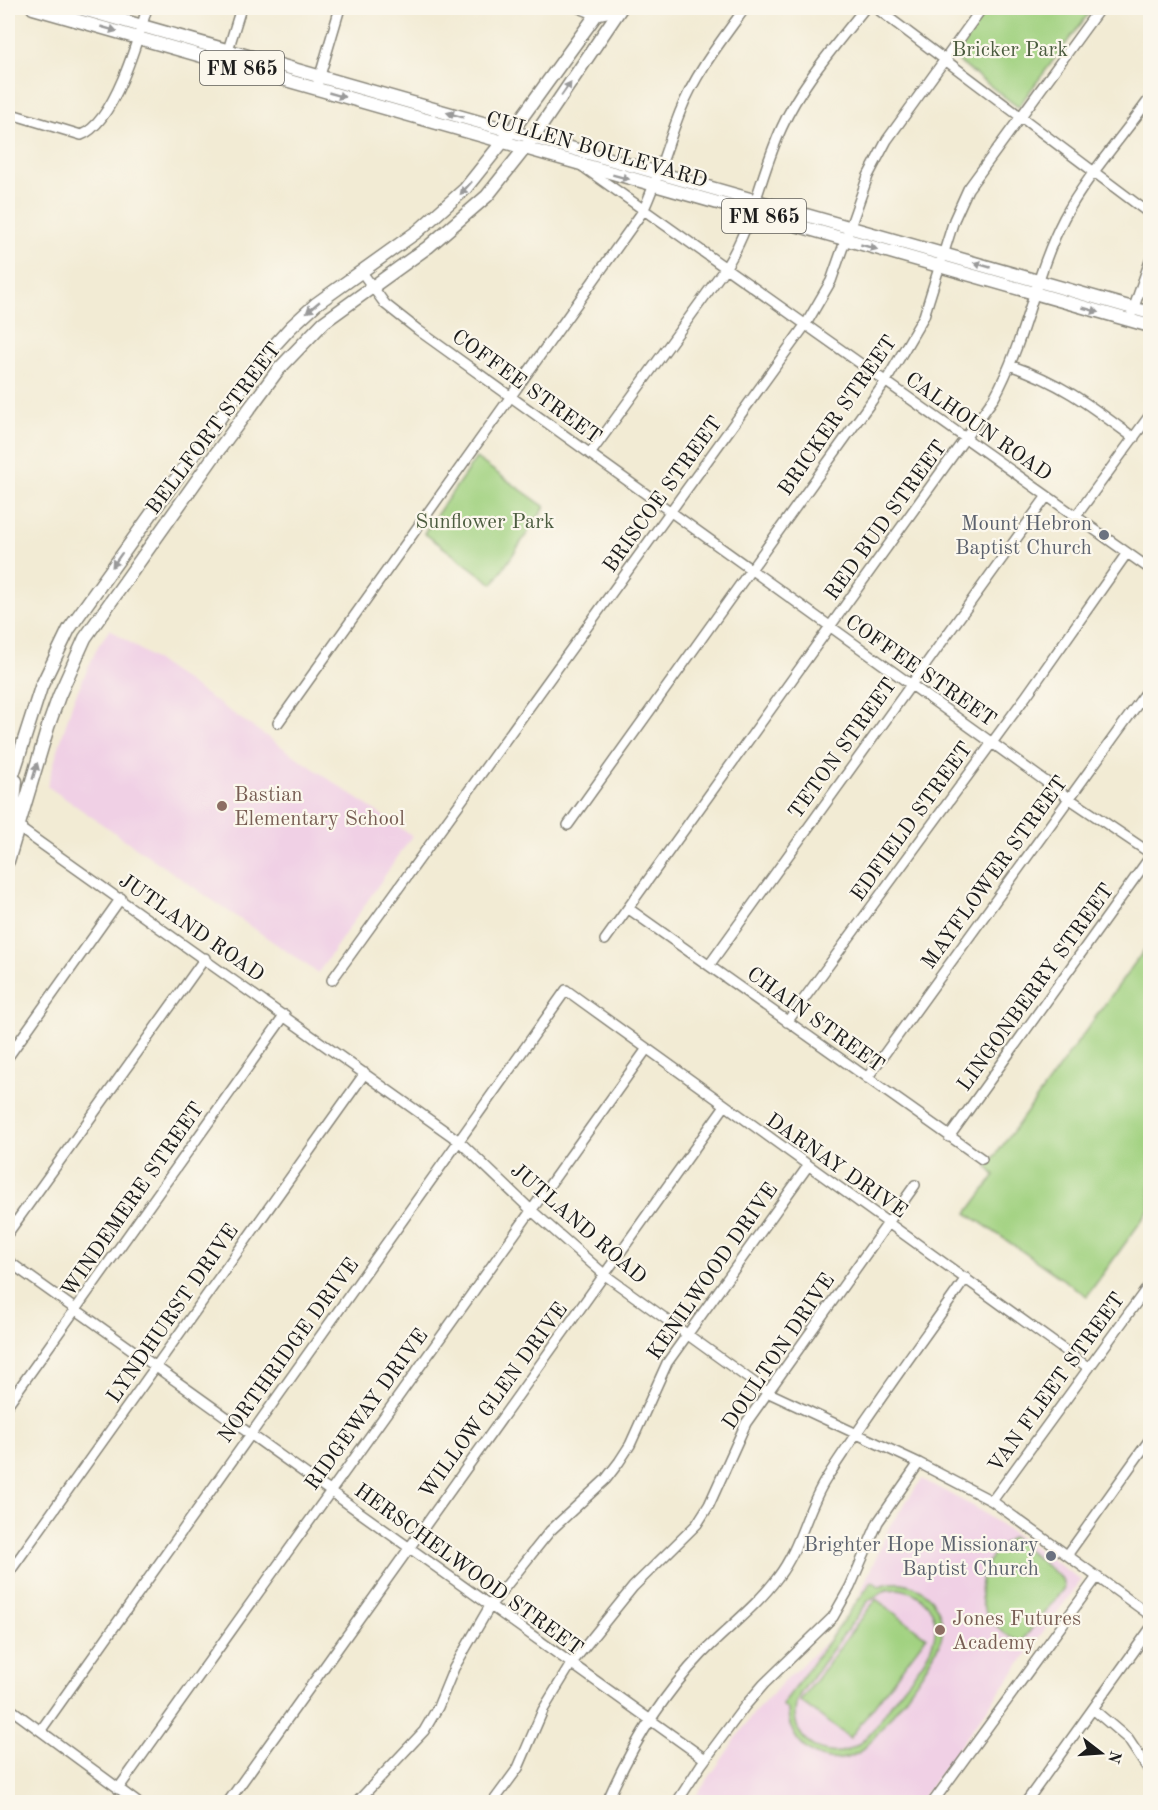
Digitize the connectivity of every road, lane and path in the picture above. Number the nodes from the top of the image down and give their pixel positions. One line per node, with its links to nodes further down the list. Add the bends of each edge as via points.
1 (33, 8): 13 (main road, CULLEN BOULEVARD / FM 865)
2 (79, 8): 15 (main road, CULLEN BOULEVARD / FM 865)
3 (147, 8): 15 (street)
4 (241, 8): 16 (street)
5 (340, 8): 18 (street)
6 (579, 8): 14 (street)
7 (745, 8): 28 (street, via 704,64 680,111)
8 (865, 8): 30 (street, via 807,83 782,127)
9 (876, 8): 17 (street)
10 (982, 8): 17 (street, BRISCOE STREET)
11 (1100, 8): 21 (street, BRICKER STREET)
12 (621, 9): 14 (street); 23 (main road, BELLFORT STREET, one-way to 12)
13 (53, 10): 15 (main road, CULLEN BOULEVARD / FM 865, one-way to 15)
14 (599, 11): 22 (main road, BELLFORT STREET)
15 (140, 32): 16 (main road, CULLEN BOULEVARD / FM 865); 20 (street, via 129,67 112,100 88,132 81,135)
16 (226, 57): 18 (main road, CULLEN BOULEVARD / FM 865)
17 (944, 59): 21 (street); 33 (street, BRISCOE STREET, via 887,140 868,176)
18 (317, 83): 22 (main road, CULLEN BOULEVARD / FM 865, one-way to 18); 24 (main road, CULLEN BOULEVARD / FM 865, one-way to 24)
19 (1150, 98): 27 (street, RED BUD STREET)
20 (8, 113)
21 (1020, 115): 27 (street); 37 (street, BRICKER STREET, via 968,189)
22 (512, 131): 23 (main road, CULLEN BOULEVARD / FM 865); 24 (main road, BELLFORT STREET)
23 (533, 138): 25 (main road, BELLFORT STREET); 28 (main road, CULLEN BOULEVARD / FM 865)
24 (503, 142): 25 (main road, CULLEN BOULEVARD / FM 865); 34 (main road, BELLFORT STREET, one-way to 34, via 465,189)
25 (524, 150): 26 (main road, CULLEN BOULEVARD / FM 865); 36 (main road, BELLFORT STREET, via 487,196)
26 (582, 166): 29 (main road, CULLEN BOULEVARD / FM 865, one-way to 29); 31 (street, CALHOUN ROAD)
27 (1096, 172): 32 (street); 42 (street, RED BUD STREET, via 1065,216)
28 (659, 173): 29 (street); 30 (main road, CULLEN BOULEVARD / FM 865)
29 (655, 186): 30 (main road, CULLEN BOULEVARD / FM 865); 31 (street)
30 (754, 206): 33 (main road, CULLEN BOULEVARD / FM 865); 35 (main road, CULLEN BOULEVARD / FM 865); 39 (street, via 742,240)
31 (643, 211): 39 (street, CALHOUN ROAD); 53 (street)
32 (1150, 214)
33 (851, 227): 35 (street, BRISCOE STREET); 37 (main road, CULLEN BOULEVARD / FM 865)
34 (418, 231): 36 (main road); 41 (main road, BELLFORT STREET)
35 (847, 240): 40 (main road, CULLEN BOULEVARD / FM 865, one-way to 40); 47 (street, BRISCOE STREET, via 831,282)
36 (429, 247): 43 (main road, BELLFORT STREET)
37 (943, 254): 40 (street, BRICKER STREET); 42 (main road, CULLEN BOULEVARD / FM 865, one-way to 37)
38 (1150, 261): 46 (street)
39 (726, 267): 47 (street, CALHOUN ROAD); 58 (street)
40 (940, 267): 44 (main road, CULLEN BOULEVARD / FM 865); 52 (street, BRICKER STREET, via 924,316)
41 (361, 271): 43 (street, COFFEE STREET); 49 (main road, BELLFORT STREET, one-way to 49, via 316,304)
42 (1039, 281): 44 (street, RED BUD STREET); 46 (main road, CULLEN BOULEVARD / FM 865)
43 (372, 288): 51 (main road, BELLFORT STREET, via 324,322); 53 (street, COFFEE STREET, via 408,323)
44 (1035, 294): 46 (main road, CULLEN BOULEVARD / FM 865, one-way to 46); 50 (street, RED BUD STREET)
45 (1150, 313): 46 (main road, CULLEN BOULEVARD / FM 865)
46 (1132, 314): 48 (main road, CULLEN BOULEVARD / FM 865)
47 (806, 324): 52 (street, CALHOUN ROAD); 61 (street, BRISCOE STREET)
48 (1150, 326)
49 (262, 359): 51 (main road); 57 (main road, BELLFORT STREET)
50 (1012, 366): 55 (street, via 1069,390); 56 (street, RED BUD STREET)
51 (278, 369): 59 (main road, BELLFORT STREET)
52 (886, 381): 56 (street, CALHOUN ROAD); 66 (street, BRICKER STREET)
53 (510, 397): 58 (street, COFFEE STREET); 74 (street)
54 (1150, 415): 55 (street)
55 (1134, 438): 62 (street)
56 (966, 439): 60 (street, CALHOUN ROAD); 68 (street, RED BUD STREET)
57 (197, 449): 59 (main road); 63 (main road, BELLFORT STREET)
58 (590, 454): 61 (street, COFFEE STREET)
59 (212, 459): 64 (main road, BELLFORT STREET)
60 (1047, 496): 62 (street, CALHOUN ROAD); 71 (street, TETON STREET)
61 (671, 512): 66 (street, COFFEE STREET); 90 (street, BRISCOE STREET)
62 (1076, 516): 65 (street, CALHOUN ROAD)
63 (133, 537): 64 (main road); 69 (main road, BELLFORT STREET, one-way to 69)
64 (148, 549): 70 (main road, BELLFORT STREET)
65 (1126, 553): 67 (street, CALHOUN ROAD); 76 (street, EDFIELD STREET)
66 (751, 569): 68 (street, COFFEE STREET); 81 (street, BRICKER STREET)
67 (1150, 569)
68 (830, 627): 71 (street, COFFEE STREET); 86 (street, RED BUD STREET)
69 (69, 629): 70 (main road); 73 (main road, BELLFORT STREET)
70 (85, 638): 75 (main road, BELLFORT STREET)
71 (911, 684): 76 (street, COFFEE STREET); 89 (street, TETON STREET)
72 (1150, 687): 79 (street, MAYFLOWER STREET)
73 (30, 722): 75 (main road); 77 (main road, BELLFORT STREET)
74 (278, 723)
75 (48, 727): 82 (main road, BELLFORT STREET, one-way to 75)
76 (990, 742): 79 (street, COFFEE STREET); 93 (street, EDFIELD STREET)
77 (18, 762): 78 (main road, BELLFORT STREET); 82 (main road, via 13,813)
78 (8, 790)
79 (1070, 799): 83 (street, COFFEE STREET); 97 (street, MAYFLOWER STREET)
80 (8, 820): 82 (street, JUTLAND ROAD)
81 (568, 825)
82 (20, 827): 84 (main road, BELLFORT STREET); 85 (street, JUTLAND ROAD)
83 (1150, 855): 99 (street, LINGONBERRY STREET)
84 (8, 861)
85 (121, 898): 88 (street, JUTLAND ROAD); 95 (street)
86 (629, 909): 87 (street, RED BUD STREET); 89 (street, CHAIN STREET)
87 (605, 940)
88 (205, 958): 92 (street, JUTLAND ROAD); 106 (street)
89 (710, 964): 93 (street, CHAIN STREET)
90 (332, 980)
91 (566, 990): 94 (street, DARNAY DRIVE); 100 (street, NORTHRIDGE DRIVE)
92 (285, 1015): 96 (street, JUTLAND ROAD); 111 (street, WINDEMERE STREET)
93 (787, 1022): 97 (street, CHAIN STREET)
94 (646, 1050): 98 (street, DARNAY DRIVE); 104 (street, RIDGEWAY DRIVE)
95 (8, 1057)
96 (365, 1073): 100 (street, JUTLAND ROAD); 113 (street, LYNDHURST DRIVE)
97 (867, 1078): 99 (street, CHAIN STREET)
98 (724, 1107): 102 (street, DARNAY DRIVE); 108 (street, WILLOW GLEN DRIVE)
99 (950, 1137): 101 (street, CHAIN STREET)
100 (459, 1141): 104 (street, JUTLAND ROAD); 117 (street, NORTHRIDGE DRIVE)
101 (982, 1159)
102 (808, 1166): 105 (street, DARNAY DRIVE); 112 (street, KENILWOOD DRIVE)
103 (915, 1185): 105 (street, DOULTON DRIVE)
104 (531, 1210): 108 (street, JUTLAND ROAD); 121 (street, RIDGEWAY DRIVE)
105 (888, 1223): 109 (street, DARNAY DRIVE); 115 (street, DOULTON DRIVE)
106 (8, 1233)
107 (8, 1261): 111 (street, HERSCHELWOOD STREET)
108 (605, 1275): 112 (street, JUTLAND ROAD); 123 (street, WILLOW GLEN DRIVE)
109 (966, 1278): 114 (street, DARNAY DRIVE); 118 (street)
110 (1150, 1284): 114 (street, VAN FLEET STREET)
111 (76, 1308): 113 (street, HERSCHELWOOD STREET); 116 (street, WINDEMERE STREET)
112 (686, 1335): 115 (street, JUTLAND ROAD); 127 (street, KENILWOOD DRIVE, via 667,1363 619,1462 549,1531)
113 (156, 1367): 117 (street, HERSCHELWOOD STREET); 125 (street, LYNDHURST DRIVE)
114 (1089, 1368): 122 (street, VAN FLEET STREET)
115 (766, 1392): 118 (street, JUTLAND ROAD); 130 (street, DOULTON DRIVE, via 746,1423 697,1524 633,1587)
116 (8, 1404)
117 (250, 1435): 121 (street, HERSCHELWOOD STREET); 134 (street, NORTHRIDGE DRIVE)
118 (856, 1436): 120 (street, JUTLAND ROAD); 133 (street, via 824,1481 780,1575 700,1656)
119 (1150, 1439): 124 (street)
120 (920, 1463): 122 (street, JUTLAND ROAD); 135 (street, via 878,1522 833,1617 764,1684)
121 (329, 1491): 123 (street, HERSCHELWOOD STREET); 137 (street, RIDGEWAY DRIVE)
122 (992, 1501): 124 (street, JUTLAND ROAD)
123 (409, 1548): 127 (street, HERSCHELWOOD STREET); 140 (street, WILLOW GLEN DRIVE)
124 (1068, 1554): 126 (street, JUTLAND ROAD)
125 (8, 1574)
126 (1097, 1577): 128 (street, JUTLAND ROAD); 145 (street)
127 (490, 1606): 130 (street, HERSCHELWOOD STREET); 141 (street, KENILWOOD DRIVE, via 424,1731)
128 (1150, 1615)
129 (1150, 1629): 132 (street)
130 (572, 1664): 133 (street, HERSCHELWOOD STREET); 142 (street, DOULTON DRIVE, via 543,1710 518,1768)
131 (8, 1707): 134 (street)
132 (1094, 1710): 136 (street, via 1128,1739); 138 (street)
133 (650, 1720): 135 (street, HERSCHELWOOD STREET); 143 (street, via 623,1765)
134 (41, 1730): 137 (street)
135 (705, 1759): 144 (street)
136 (1150, 1772)
137 (118, 1789): 139 (street)
138 (1030, 1801)
139 (137, 1803)
140 (228, 1803)
141 (357, 1803)
142 (493, 1803)
143 (607, 1803)
144 (677, 1803)
145 (933, 1803)

